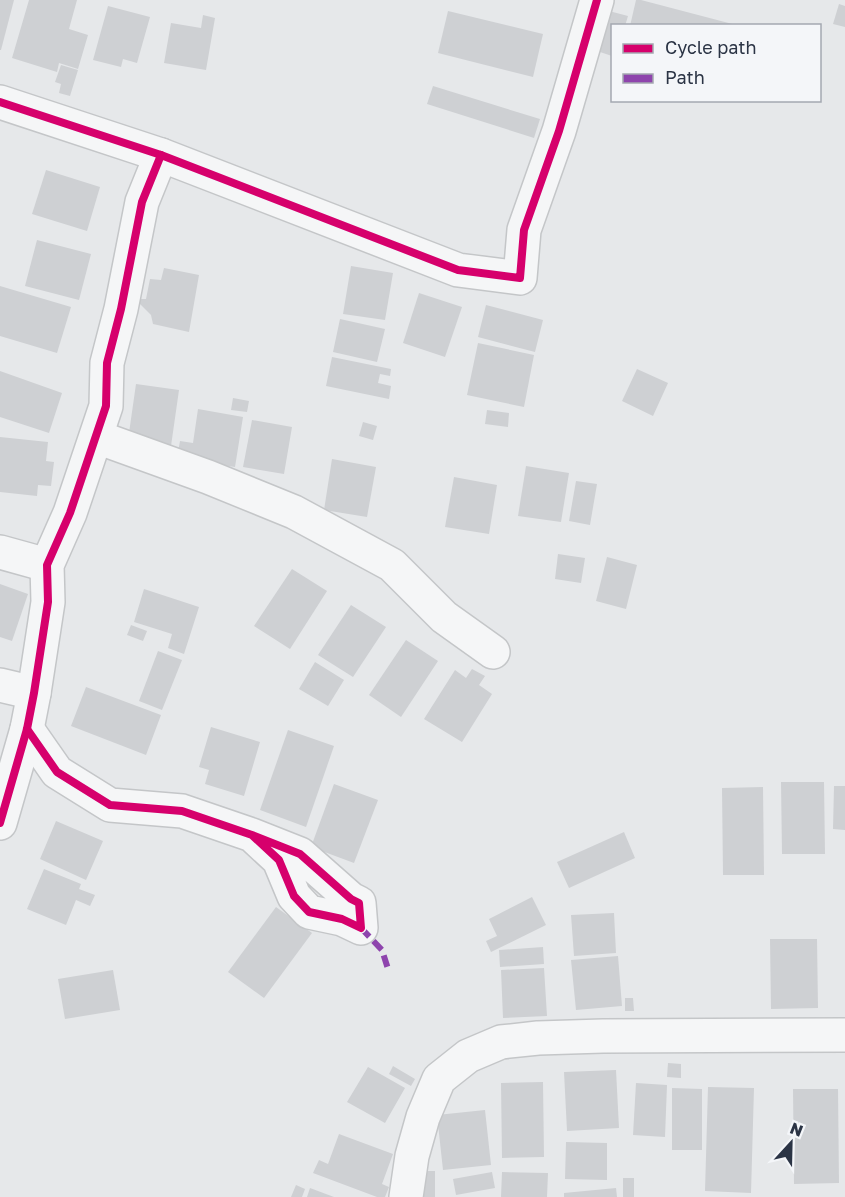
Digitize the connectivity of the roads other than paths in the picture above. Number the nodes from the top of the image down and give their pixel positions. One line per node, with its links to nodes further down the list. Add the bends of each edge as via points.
1 (597, 0): 3 (street, via 559,131 524,231 520,278 458,270)
2 (0, 102): 3 (street)
3 (161, 155): 4 (street, via 142,202 107,363 106,406)
4 (97, 437): 6 (street); 7 (street, via 294,512 392,565 444,617)
5 (0, 552): 6 (street)
6 (47, 565): 9 (street, via 48,602)
7 (493, 652)
8 (0, 684): 9 (street)
9 (34, 693): 10 (street)
10 (27, 729): 11 (street); 12 (street, via 57,772 110,805 182,811)
11 (0, 823)
12 (252, 835)
13 (845, 1035): 14 (street, via 559,1037 501,1042 468,1056 439,1079 420,1127)
14 (406, 1197)

